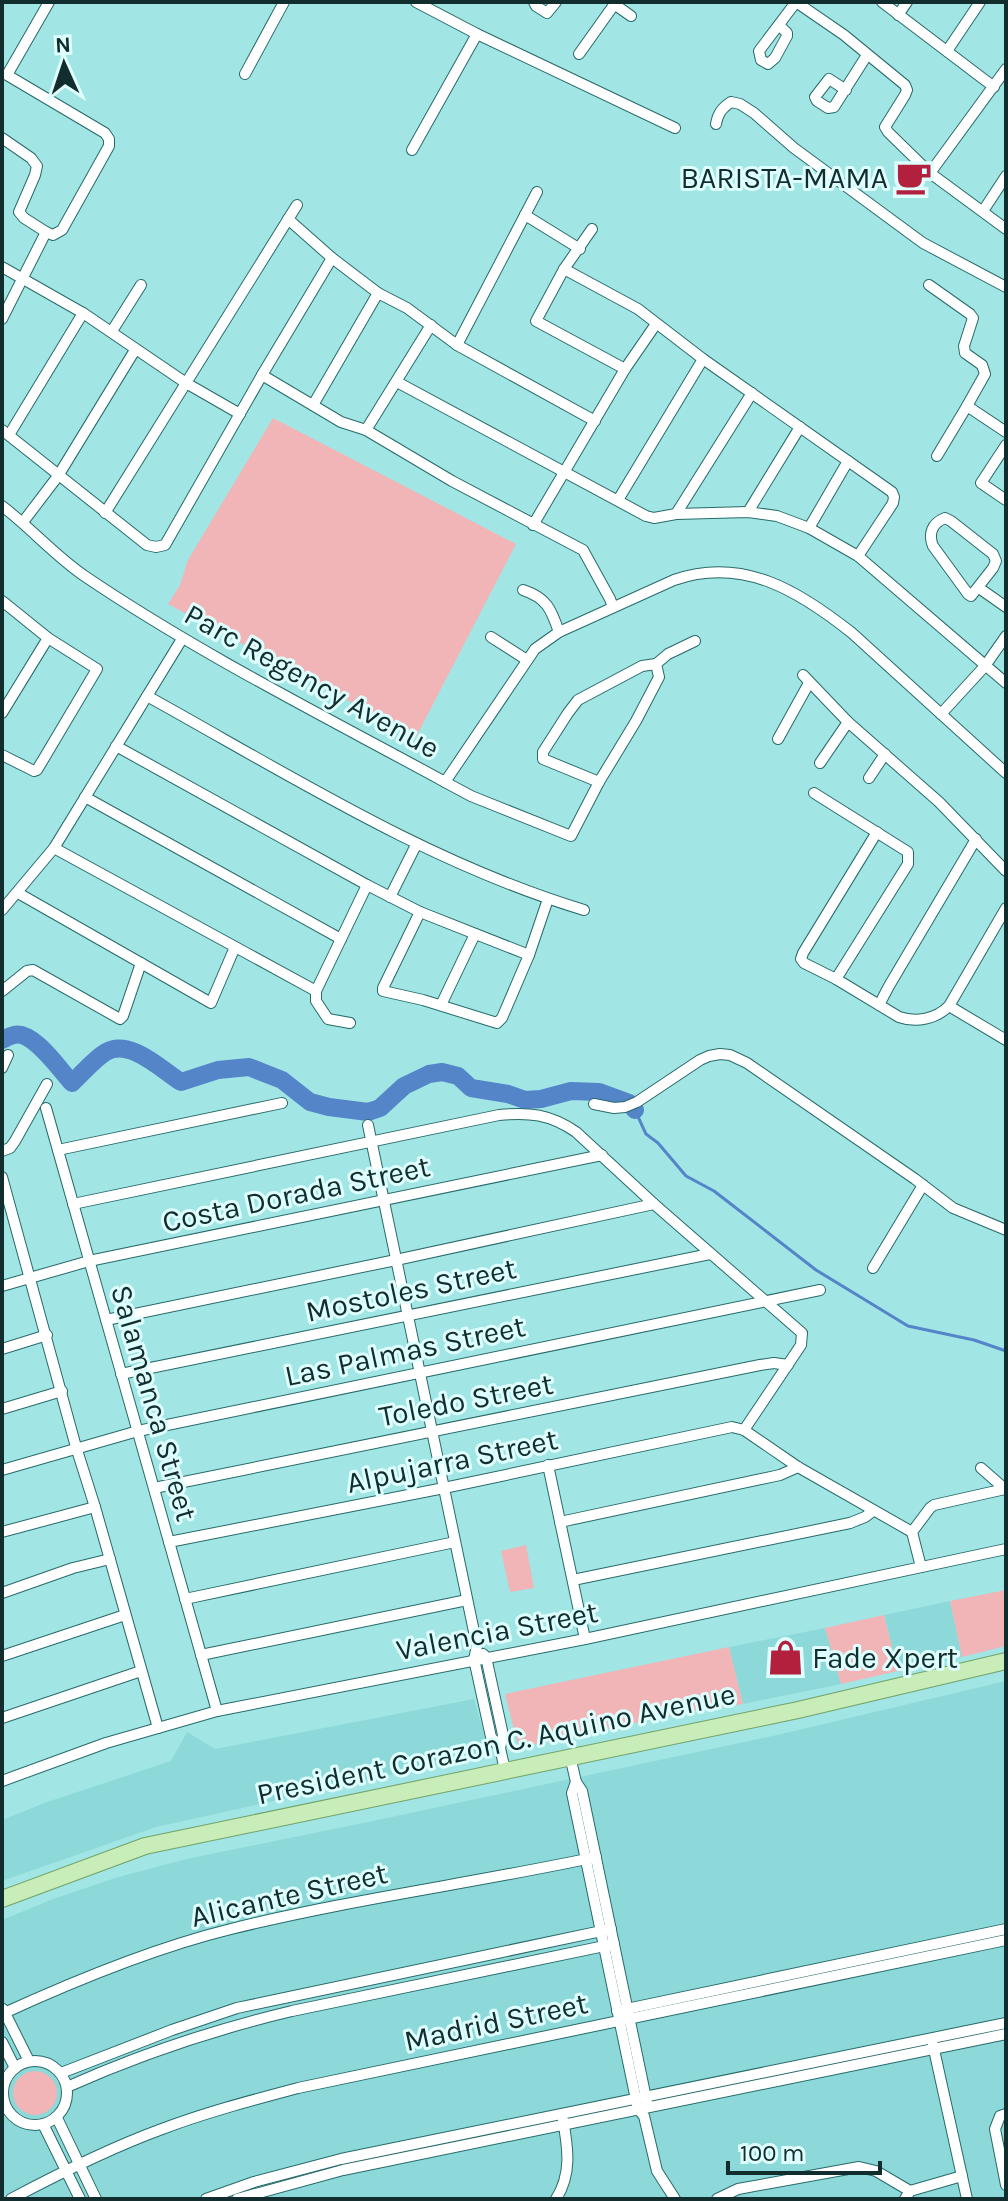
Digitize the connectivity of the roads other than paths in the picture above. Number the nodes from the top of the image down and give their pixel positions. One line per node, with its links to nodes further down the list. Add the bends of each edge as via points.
1 (49, 2): 20 (street)
2 (284, 2): 19 (street)
3 (416, 2): 14 (street)
4 (534, 2): 5 (street, via 547,13)
5 (556, 2)
6 (796, 2): 13 (street); 17 (street)
7 (882, 2): 11 (street)
8 (907, 2): 11 (street)
9 (980, 2): 15 (street)
10 (615, 3): 12 (street); 16 (street)
11 (898, 15): 15 (street)
12 (631, 16)
13 (780, 26)
14 (477, 34): 24 (street); 26 (street)
15 (947, 51): 21 (street)
16 (579, 54)
17 (867, 55): 22 (street); 27 (street, via 905,85 905,95 885,127)
18 (1006, 69): 21 (street)
19 (245, 74)
20 (5, 78): 36 (street, via 109,139 62,230)
21 (994, 87): 27 (street)
22 (846, 90)
23 (716, 124): 44 (street, via 724,106 740,104 923,243)
24 (675, 128)
25 (2, 138): 36 (street, via 37,166 19,212)
26 (412, 150)
27 (930, 173): 31 (street)
28 (1006, 176): 31 (street)
29 (537, 192): 32 (street)
30 (297, 205): 33 (street)
31 (983, 211): 35 (street)
32 (525, 215): 37 (street); 51 (street)
33 (288, 219): 38 (street); 57 (street)
34 (592, 229): 37 (street)
35 (1006, 229)
36 (46, 232): 41 (street)
37 (580, 249): 40 (street)
38 (332, 258): 45 (street); 55 (street)
39 (2, 267): 41 (street)
40 (564, 269): 48 (street); 54 (street, via 536,321)
41 (23, 279): 46 (street); 47 (street)
42 (141, 285): 50 (street)
43 (929, 285): 60 (street, via 973,318 965,353 982,365 985,374)
44 (1006, 287)
45 (378, 293): 49 (street); 59 (street)
46 (83, 313): 50 (street); 65 (street)
47 (2, 319)
48 (656, 324): 53 (street); 54 (street)
49 (431, 325): 51 (street); 56 (street)
50 (112, 331): 52 (street)
51 (457, 345): 62 (street)
52 (135, 350): 57 (street); 71 (street)
53 (703, 359): 58 (street); 72 (street)
54 (625, 369): 62 (street)
55 (262, 375): 59 (street); 61 (street)
56 (397, 382): 64 (street); 70 (street)
57 (186, 383): 61 (street); 76 (street)
58 (752, 393): 63 (street); 77 (street)
59 (313, 405): 64 (street)
60 (967, 406): 66 (street); 68 (street)
61 (240, 414): 76 (street, via 165,545 147,545)
62 (595, 421): 70 (street)
63 (800, 427): 69 (street); 75 (street)
64 (366, 430): 79 (street)
65 (6, 432): 71 (street)
66 (1006, 432)
67 (1006, 445): 73 (street, via 981,483)
68 (937, 456)
69 (848, 461): 80 (street); 81 (street, via 894,497)
70 (565, 472): 72 (street); 79 (street)
71 (58, 476): 76 (street); 78 (street)
72 (618, 500): 77 (street, via 654,518)
73 (1006, 500)
74 (2, 506): 78 (street, Parc Regency Avenue)
75 (748, 512): 77 (street); 80 (street)
76 (105, 513)
77 (676, 514)
78 (23, 522): 91 (street, Parc Regency Avenue, via 82,575)
79 (533, 525): 85 (street, via 583,550)
80 (809, 528): 81 (street)
81 (858, 556): 95 (street)
82 (979, 588): 82 (street, via 996,561 993,554 951,521 939,520 931,530 933,546 968,594); 86 (street)
83 (523, 590): 87 (street, via 545,602)
84 (2, 601): 90 (street)
85 (613, 607): 87 (street, Parc Regency Avenue); 99 (street, Parc Regency Avenue, via 691,574 721,571 763,578 828,614)
86 (1006, 607)
87 (559, 632): 93 (street, Parc Regency Avenue)
88 (1006, 636): 95 (street)
89 (491, 637): 93 (street)
90 (48, 638): 98 (street); 104 (street, via 97,669 37,770)
91 (182, 639): 97 (street); 108 (street, Parc Regency Avenue)
92 (695, 641): 94 (street)
93 (527, 660): 108 (street, Parc Regency Avenue)
94 (656, 664): 109 (street, via 659,677); 109 (street, via 642,666 578,700 543,752 548,762)
95 (985, 666): 96 (street); 99 (street)
96 (1006, 683)
97 (147, 696): 102 (street); 114 (street)
98 (2, 713)
99 (941, 714): 106 (street, Parc Regency Avenue)
100 (848, 722): 101 (street, via 806,679); 103 (street); 105 (street)
101 (778, 739)
102 (116, 746): 111 (street); 117 (street)
103 (885, 754): 107 (street); 113 (street)
104 (2, 755)
105 (820, 763)
106 (1006, 773)
107 (869, 778)
108 (445, 782): 109 (street, via 571,836)
109 (599, 782)
110 (814, 793): 112 (street)
111 (85, 797): 115 (street); 126 (street)
112 (877, 832): 130 (street, via 908,852 908,864); 130 (street, via 801,959)
113 (976, 839): 116 (street); 134 (street)
114 (416, 845): 119 (street); 120 (street)
115 (54, 848): 118 (street); 127 (street)
116 (1006, 871)
117 (367, 885): 119 (street); 126 (street)
118 (18, 893): 122 (street); 129 (street)
119 (390, 897): 124 (street)
120 (548, 899): 123 (street); 128 (street)
121 (1006, 908): 135 (street)
122 (2, 910)
123 (584, 910)
124 (420, 912): 125 (street); 133 (street, via 383,988)
125 (475, 934): 128 (street); 133 (street)
126 (341, 939): 132 (street)
127 (235, 947): 129 (street, via 211,1003); 132 (street)
128 (529, 955): 133 (street, via 497,1023)
129 (141, 963): 131 (street, via 120,1019 33,970)
130 (836, 979): 134 (street)
131 (2, 991)
132 (316, 991): 136 (street, via 328,1019)
133 (441, 1005)
134 (879, 1005): 135 (street, via 910,1021)
135 (949, 1006): 137 (street)
136 (350, 1023)
137 (1005, 1037)
138 (8, 1055): 139 (street)
139 (2, 1068)
140 (47, 1084): 147 (street, via 15,1141)
141 (282, 1103): 146 (street)
142 (594, 1104): 150 (street, via 625,1107 700,1060 730,1055)
143 (46, 1108): 146 (street, Salamanca Street)
144 (368, 1125): 145 (street)
145 (371, 1142): 148 (street, via 529,1112 562,1122); 151 (street); 152 (street)
146 (58, 1150): 152 (street, Salamanca Street)
147 (2, 1151)
148 (602, 1155): 151 (street, Costa Dorada Street); 153 (street)
149 (2, 1177): 154 (street)
150 (923, 1185): 156 (street, via 953,1208); 160 (street)
151 (383, 1200): 158 (street); 159 (street, Costa Dorada Street)
152 (73, 1204): 159 (street, Salamanca Street)
153 (654, 1204): 157 (street); 158 (street)
154 (14, 1219): 155 (street); 161 (street)
155 (2, 1223)
156 (1005, 1228)
157 (710, 1254): 164 (street); 165 (street, Mostoles Street)
158 (396, 1260): 165 (street); 166 (street)
159 (89, 1261): 161 (street, Costa Dorada Street); 166 (street, Salamanca Street)
160 (873, 1268)
161 (30, 1277): 162 (street, Costa Dorada Street); 167 (street)
162 (2, 1286)
163 (820, 1290): 164 (street, Las Palmas Street)
164 (764, 1302): 169 (street, via 802,1333); 170 (street, Las Palmas Street)
165 (407, 1315): 170 (street); 171 (street, Mostoles Street)
166 (106, 1320): 171 (street, Salamanca Street)
167 (47, 1335): 168 (street); 172 (street)
168 (2, 1349)
169 (788, 1365): 174 (street); 176 (street, Toledo Street, via 760,1365)
170 (420, 1372): 175 (street, Las Palmas Street); 176 (street)
171 (121, 1374): 175 (street, Salamanca Street)
172 (62, 1391): 173 (street); 177 (street)
173 (2, 1409)
174 (744, 1430): 178 (street, Alpujarra Street, via 727,1427); 179 (street)
175 (138, 1431): 177 (street, Las Palmas Street); 182 (street, Salamanca Street)
176 (432, 1431): 182 (street, Toledo Street); 183 (street)
177 (76, 1447): 181 (street, Las Palmas Street); 185 (street)
178 (548, 1465): 183 (street, Alpujarra Street); 187 (street)
179 (798, 1467): 186 (street); 187 (street)
180 (981, 1468): 184 (street)
181 (2, 1470)
182 (154, 1488): 190 (street, Salamanca Street)
183 (444, 1488): 190 (street, Alpujarra Street); 191 (street)
184 (1006, 1490): 189 (street, via 934,1505)
185 (95, 1507): 188 (street); 193 (street)
186 (873, 1511): 189 (street); 195 (street, via 850,1523)
187 (560, 1522): 195 (street)
188 (2, 1532)
189 (912, 1532): 194 (street)
190 (169, 1542): 197 (street, Salamanca Street)
191 (455, 1542): 197 (street); 198 (street)
192 (1006, 1549): 194 (street, Valencia Street)
193 (110, 1559): 196 (street); 199 (street)
194 (921, 1567): 200 (street, Valencia Street)
195 (573, 1580): 200 (street)
196 (2, 1593)
197 (185, 1599): 202 (street, Salamanca Street)
198 (467, 1600): 201 (street); 202 (street)
199 (125, 1615): 203 (street); 207 (street)
200 (585, 1639): 204 (street, Valencia Street)
201 (477, 1646): 204 (street); 205 (street)
202 (201, 1655): 208 (street, Salamanca Street)
203 (2, 1656)
204 (486, 1657): 205 (street, Valencia Street); 211 (street, via 503,1735)
205 (474, 1659): 208 (street, Valencia Street); 211 (street, via 491,1737)
206 (1006, 1661): 212 (main road, President Corazon C. Aquino Avenue)
207 (141, 1671): 209 (street); 210 (street)
208 (217, 1711): 210 (street, Valencia Street)
209 (2, 1718)
210 (158, 1728): 214 (street, Valencia Street)
211 (500, 1748): 213 (street)
212 (570, 1756): 213 (main road, President Corazon C. Aquino Avenue); 215 (street, via 576,1782 572,1793)
213 (505, 1770): 216 (main road, President Corazon C. Aquino Avenue, via 145,1846)
214 (2, 1781)
215 (591, 1858): 218 (street); 221 (street, Alicante Street, via 228,1929)
216 (2, 1899)
217 (1006, 1929): 222 (street, Madrid Street)
218 (606, 1930): 220 (street); 229 (street, via 237,2008)
219 (1006, 1940): 222 (street, Madrid Street)
220 (609, 1945): 222 (street); 230 (street, via 241,2023 176,2042)
221 (3, 2011): 227 (street)
222 (623, 2015): 232 (street); 238 (street, Madrid Street, via 220,2109)
223 (1006, 2023): 226 (street)
224 (1006, 2034): 226 (street)
225 (2, 2042): 228 (street)
226 (933, 2043): 232 (street); 240 (street)
227 (29, 2061): 228 (street); 229 (street, via 47,2063)
228 (15, 2068): 231 (street, via 5,2079)
229 (61, 2073): 230 (street)
230 (67, 2087): 235 (street, via 66,2104)
231 (3, 2102): 233 (street)
232 (642, 2106): 236 (street); 250 (street, via 657,2171)
233 (6, 2114): 237 (street)
234 (1006, 2114): 241 (street, via 995,2129)
235 (57, 2118): 237 (street); 238 (street)
236 (562, 2119): 243 (street, via 341,2159); 248 (street); 249 (street, via 568,2165)
237 (43, 2124): 239 (street)
238 (79, 2164): 239 (street, Madrid Street); 246 (street)
239 (66, 2170): 244 (street, Madrid Street); 245 (street)
240 (962, 2176): 242 (street); 252 (street)
241 (1006, 2185)
242 (907, 2195): 251 (street, via 876,2171 859,2167 738,2189)
243 (225, 2196): 247 (street)
244 (11, 2199)
245 (80, 2199)
246 (96, 2199)
247 (206, 2199)
248 (237, 2199)
249 (556, 2199)
250 (675, 2199)
251 (717, 2199)
252 (967, 2199)

